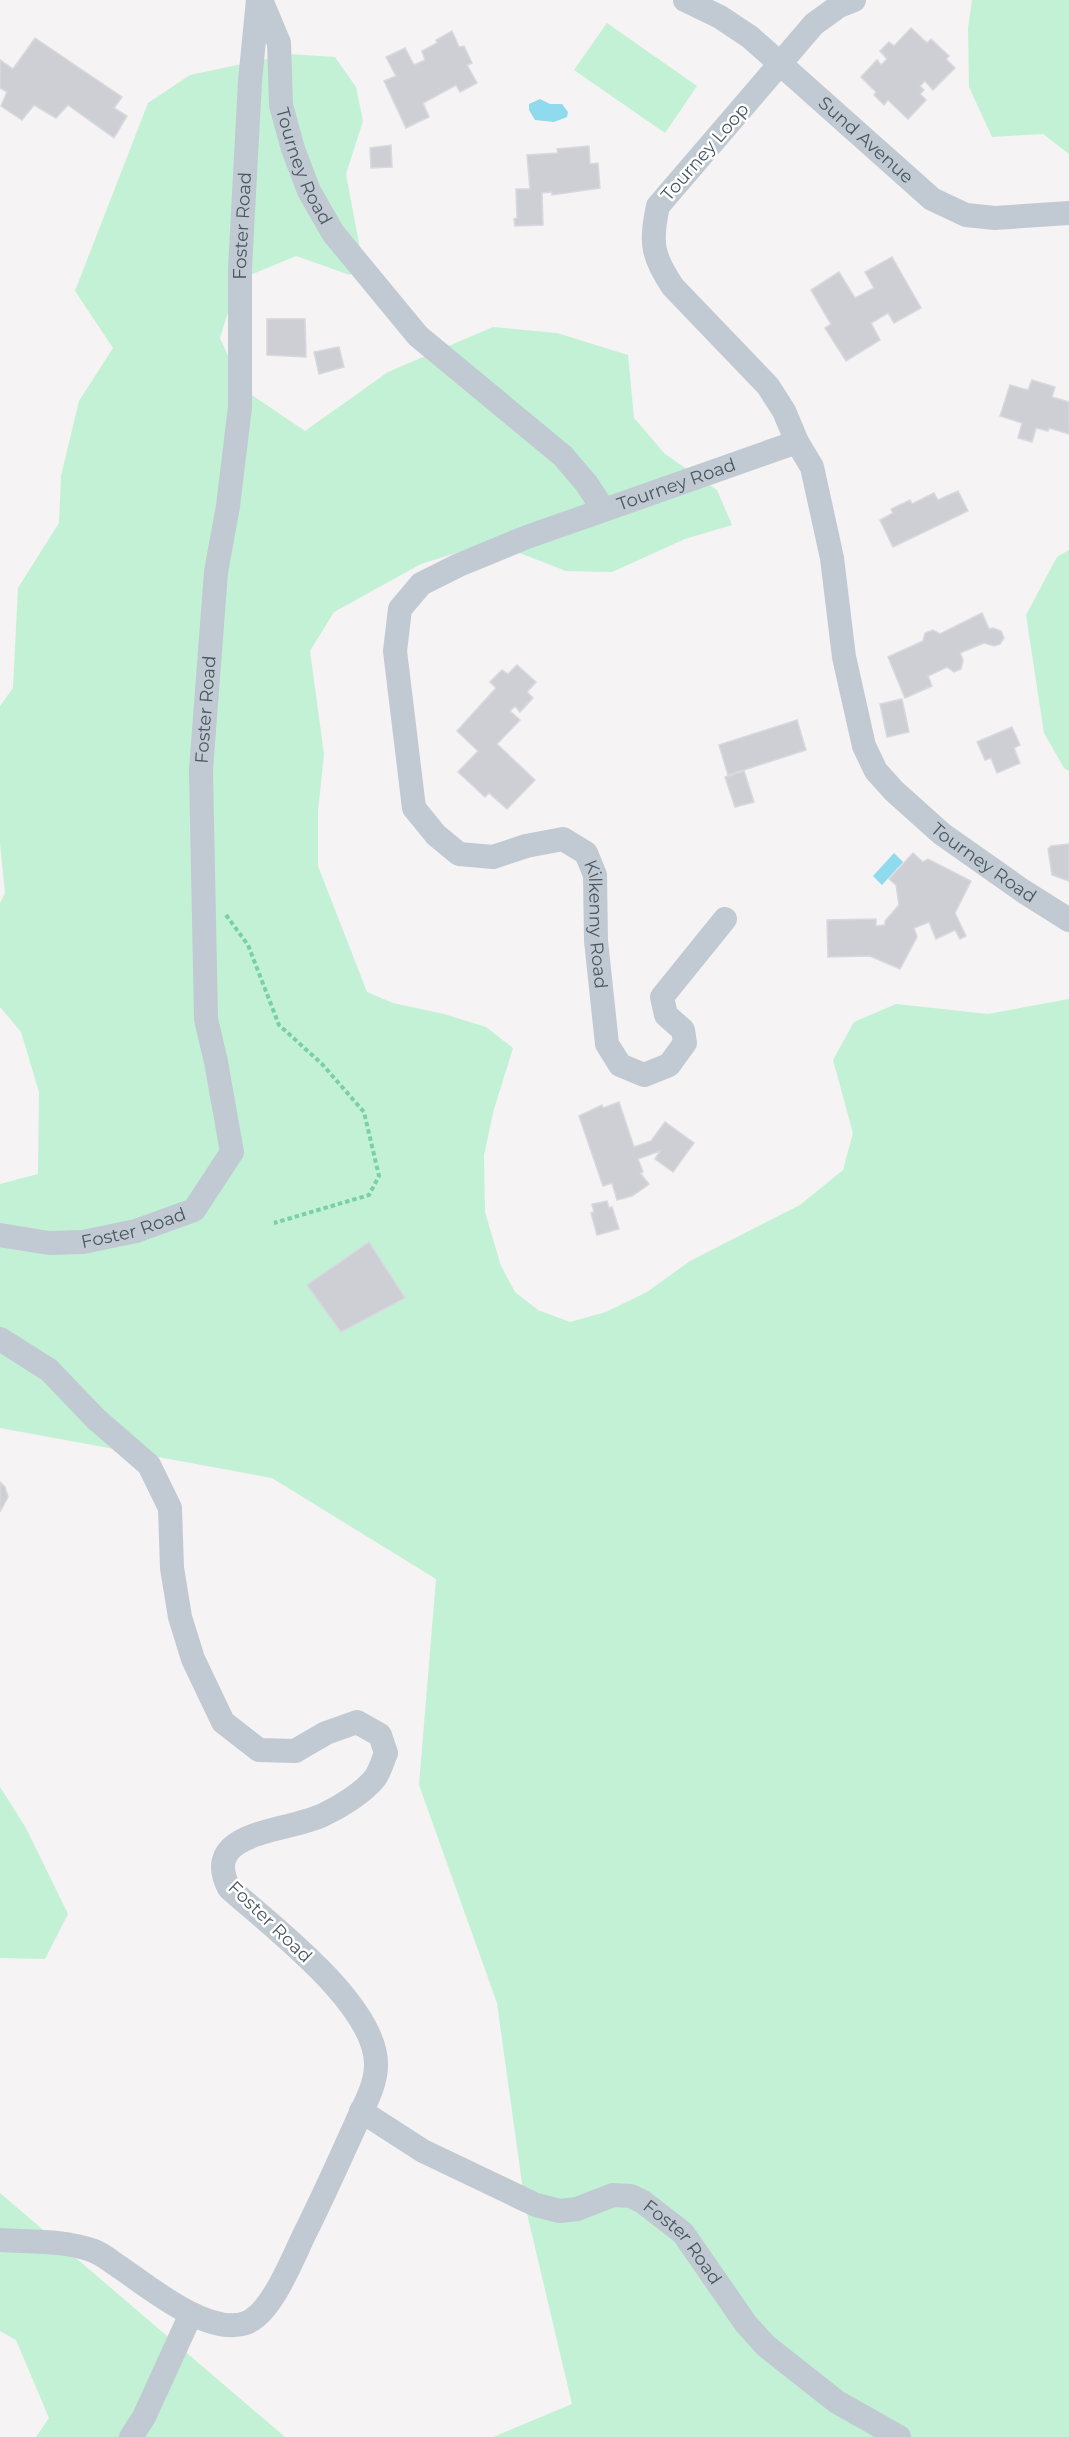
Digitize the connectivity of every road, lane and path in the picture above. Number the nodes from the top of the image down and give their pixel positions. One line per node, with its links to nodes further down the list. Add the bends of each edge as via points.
1 (260, 0): 7 (street, Tourney Road, via 279,43 281,105 293,149 309,191 333,233 418,336 563,456); 8 (street, Foster Road, via 250,81 240,269 240,407 216,572 201,770)
2 (685, 0): 4 (street, Sund Avenue, via 720,17)
3 (854, 0): 4 (street, Tourney Loop, via 814,24)
4 (780, 63): 5 (street, Sund Avenue, via 932,199 966,215 995,218); 6 (street, Tourney Loop, via 658,206 653,249 673,286 768,386)
5 (1069, 213)
6 (797, 442): 7 (street, Tourney Road); 10 (street, Tourney Road, via 812,466 832,558 846,669 864,746 876,771 942,834)
7 (604, 510): 9 (street, Kilkenny Road, via 459,565 421,584 400,609 395,651 414,808 435,835 459,854 493,857 563,839 586,854 595,875 596,940 607,1044 620,1065 644,1076 669,1065 686,1043 683,1030 666,1015 663,997)
8 (204, 886): 11 (path, via 248,945 279,1025 322,1064 364,1112 379,1176 369,1195); 12 (street, Foster Road, via 206,1019 232,1152 194,1210 136,1231 83,1242 49,1243)
9 (725, 919)
10 (1069, 920)
11 (274, 1223)
12 (0, 1235)
13 (0, 1339): 14 (street, Foster Road, via 50,1370 96,1419 149,1465 170,1508 172,1568 180,1617 193,1659 223,1722 259,1750 295,1751 326,1733 357,1722 380,1735 386,1753 376,1777 360,1791 322,1815 255,1834 232,1845 222,1862 222,1874 229,1888 321,1971 362,2021 376,2065)
14 (361, 2111): 16 (street, Foster Road, via 326,2191 266,2309 246,2323 220,2325); 18 (street, Foster Road, via 423,2151 536,2205 560,2211 577,2209 613,2195 631,2196 643,2202 683,2233 746,2324 766,2346 837,2402)
15 (0, 2240): 16 (street, Foster Road, via 73,2244 97,2252)
16 (191, 2314): 17 (street)
17 (131, 2437)
18 (899, 2437)

